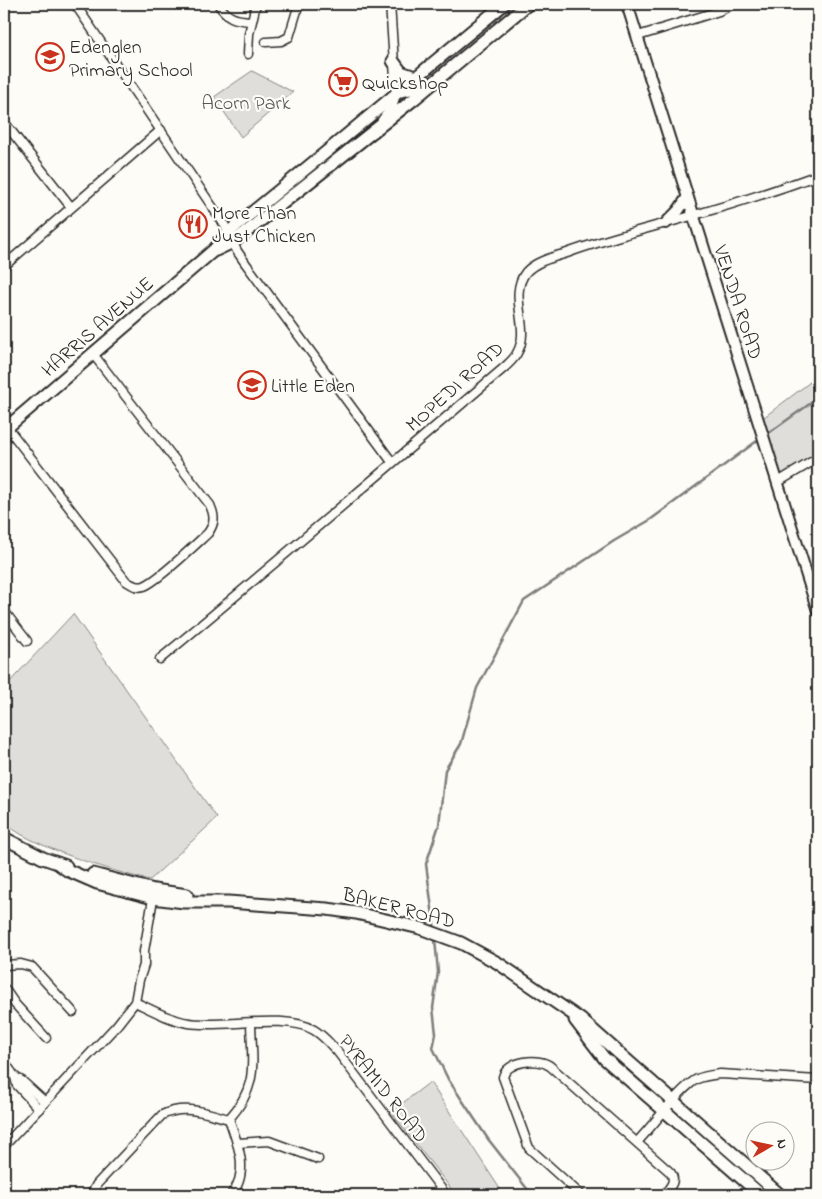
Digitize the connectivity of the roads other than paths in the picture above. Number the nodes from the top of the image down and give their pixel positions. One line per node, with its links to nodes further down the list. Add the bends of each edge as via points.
1 (75, 4): 19 (street)
2 (218, 4): 10 (street, via 233,19)
3 (256, 4): 10 (street)
4 (300, 4): 12 (street, via 289,37)
5 (390, 4): 14 (street)
6 (504, 4): 15 (main road, HARRIS AVENUE)
7 (528, 4): 16 (main road, HARRIS AVENUE)
8 (627, 4): 11 (street, VENDA ROAD)
9 (733, 4): 11 (street)
10 (251, 21): 13 (street)
11 (638, 36): 22 (street, VENDA ROAD)
12 (266, 42)
13 (248, 54)
14 (393, 61): 15 (main road, via 400,72); 17 (street)
15 (415, 77): 17 (main road, HARRIS AVENUE)
16 (430, 86): 17 (street, HARRIS AVENUE); 20 (main road, HARRIS AVENUE)
17 (396, 93): 20 (street, via 388,113); 26 (main road, HARRIS AVENUE)
18 (4, 122): 23 (street)
19 (161, 130): 23 (street); 26 (street)
20 (374, 131): 26 (main road, HARRIS AVENUE)
21 (818, 175): 24 (street, MOPEDI ROAD)
22 (688, 198): 24 (street, VENDA ROAD); 25 (street)
23 (71, 207): 27 (street)
24 (693, 216): 25 (street, MOPEDI ROAD); 32 (street, VENDA ROAD)
25 (666, 223): 31 (street, MOPEDI ROAD, via 629,232 531,268 522,278 519,289 523,327 518,353 505,368)
26 (231, 237): 28 (main road, HARRIS AVENUE); 31 (street, via 246,264)
27 (4, 266)
28 (93, 354): 29 (main road, HARRIS AVENUE); 29 (street, via 214,514 208,533 175,562 143,586 126,582)
29 (6, 428)
30 (818, 458): 32 (street)
31 (392, 462): 36 (street, MOPEDI ROAD)
32 (778, 482): 34 (street, VENDA ROAD)
33 (4, 611): 35 (street)
34 (818, 611)
35 (27, 641)
36 (160, 659)
37 (4, 838): 38 (main road, BAKER ROAD, via 97,883)
38 (153, 894): 41 (street, via 144,965); 43 (main road, BAKER ROAD, via 327,908 420,928 477,950)
39 (4, 965): 42 (street, via 32,967)
40 (4, 988): 45 (street)
41 (135, 1002): 44 (street, PYRAMID ROAD, via 181,1022); 49 (street)
42 (73, 1012)
43 (570, 1012): 50 (main road, BAKER ROAD); 52 (main road, BAKER ROAD, via 604,1058)
44 (251, 1023): 53 (street, via 251,1085); 60 (street, PYRAMID ROAD, via 300,1025 327,1040)
45 (46, 1038)
46 (4, 1061): 47 (street)
47 (15, 1077): 49 (street); 51 (street, via 17,1085)
48 (818, 1080): 50 (street, via 720,1074 697,1079)
49 (45, 1102): 51 (street)
50 (673, 1102): 52 (street); 64 (main road, BAKER ROAD)
51 (39, 1109): 56 (street)
52 (665, 1112): 54 (street); 63 (main road, BAKER ROAD)
53 (229, 1120): 55 (street); 58 (street, via 184,1109 162,1115 96,1184)
54 (637, 1142): 61 (street, via 547,1063 518,1064 508,1068 503,1074 504,1083 529,1148); 62 (street, via 672,1175 673,1182)
55 (237, 1143): 57 (street, via 269,1141); 59 (street, via 241,1173)
56 (4, 1146)
57 (318, 1159)
58 (91, 1195)
59 (231, 1195)
60 (446, 1195)
61 (581, 1195)
62 (664, 1195)
63 (761, 1195)
64 (780, 1195)

